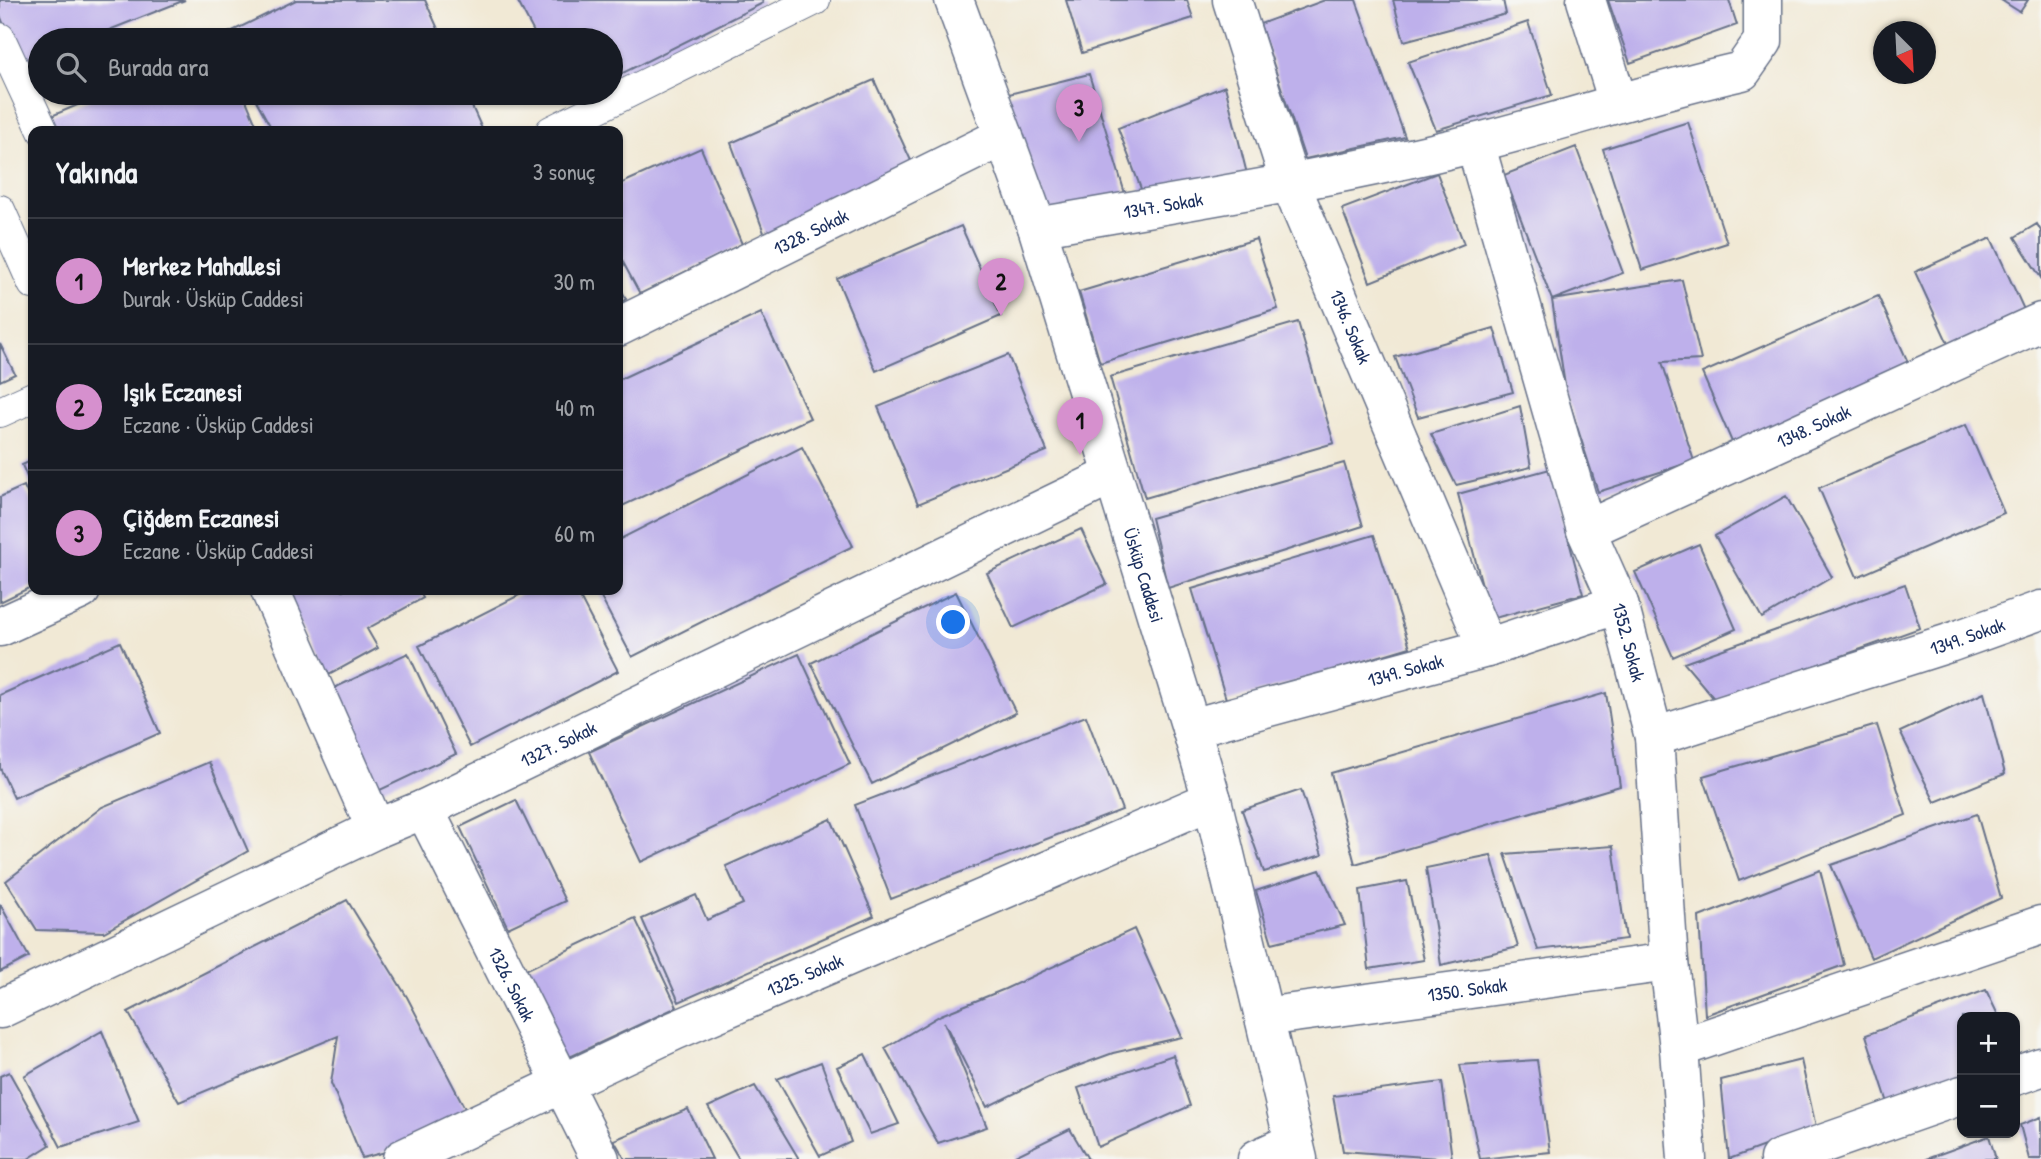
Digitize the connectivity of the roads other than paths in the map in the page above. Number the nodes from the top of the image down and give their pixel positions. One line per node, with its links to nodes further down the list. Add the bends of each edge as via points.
1 (816, 0): 7 (lane)
2 (954, 0): 14 (street, Üsküp Caddesi)
3 (1232, 0): 16 (street, 1346. Sokak)
4 (1586, 0): 9 (street)
5 (1763, 0): 9 (street, 1347. Sokak, via 1763,41 1742,71)
6 (0, 38): 8 (lane)
7 (623, 95)
8 (28, 99)
9 (1618, 102): 15 (street, 1347. Sokak)
10 (31, 105): 12 (lane)
11 (604, 105): 13 (lane)
12 (41, 126)
13 (561, 126)
14 (1004, 136): 18 (street, Üsküp Caddesi); 21 (street, 1328. Sokak)
15 (1475, 144): 16 (street, 1347. Sokak); 25 (street, 1352. Sokak)
16 (1290, 183): 18 (street, 1347. Sokak); 31 (street, 1346. Sokak)
17 (0, 210): 19 (lane)
18 (1037, 227): 24 (street, Üsküp Caddesi)
19 (28, 273)
20 (2041, 322): 25 (street, 1348. Sokak)
21 (623, 325)
22 (28, 399): 23 (lane)
23 (0, 412)
24 (1113, 474): 32 (street, Üsküp Caddesi); 35 (street, 1327. Sokak)
25 (1586, 530): 28 (street, 1352. Sokak)
26 (70, 595): 30 (street)
27 (272, 595): 36 (street)
28 (1619, 604): 31 (street, 1349. Sokak); 33 (street, 1352. Sokak)
29 (2041, 610): 33 (street, 1349. Sokak)
30 (0, 627)
31 (1487, 648): 32 (street, 1349. Sokak)
32 (1191, 729): 34 (street, Üsküp Caddesi)
33 (1654, 737): 38 (street, 1352. Sokak)
34 (1212, 800): 40 (street, Üsküp Caddesi); 44 (street, 1325. Sokak)
35 (424, 809): 36 (street, 1327. Sokak); 44 (street, 1326. Sokak)
36 (376, 829): 39 (street, 1327. Sokak)
37 (2041, 925): 41 (street)
38 (1669, 962): 40 (street, 1350. Sokak); 41 (street, 1352. Sokak)
39 (0, 1009)
40 (1264, 1017): 46 (street, Üsküp Caddesi)
41 (1679, 1048): 50 (street, 1352. Sokak)
42 (2041, 1067): 43 (street)
43 (2018, 1075)
44 (562, 1083): 47 (street, 1325. Sokak); 48 (street, 1326. Sokak)
45 (1957, 1097): 51 (street)
46 (1296, 1151): 49 (street)
47 (402, 1159)
48 (600, 1159)
49 (1256, 1159)
50 (1687, 1159)
51 (1779, 1159)

